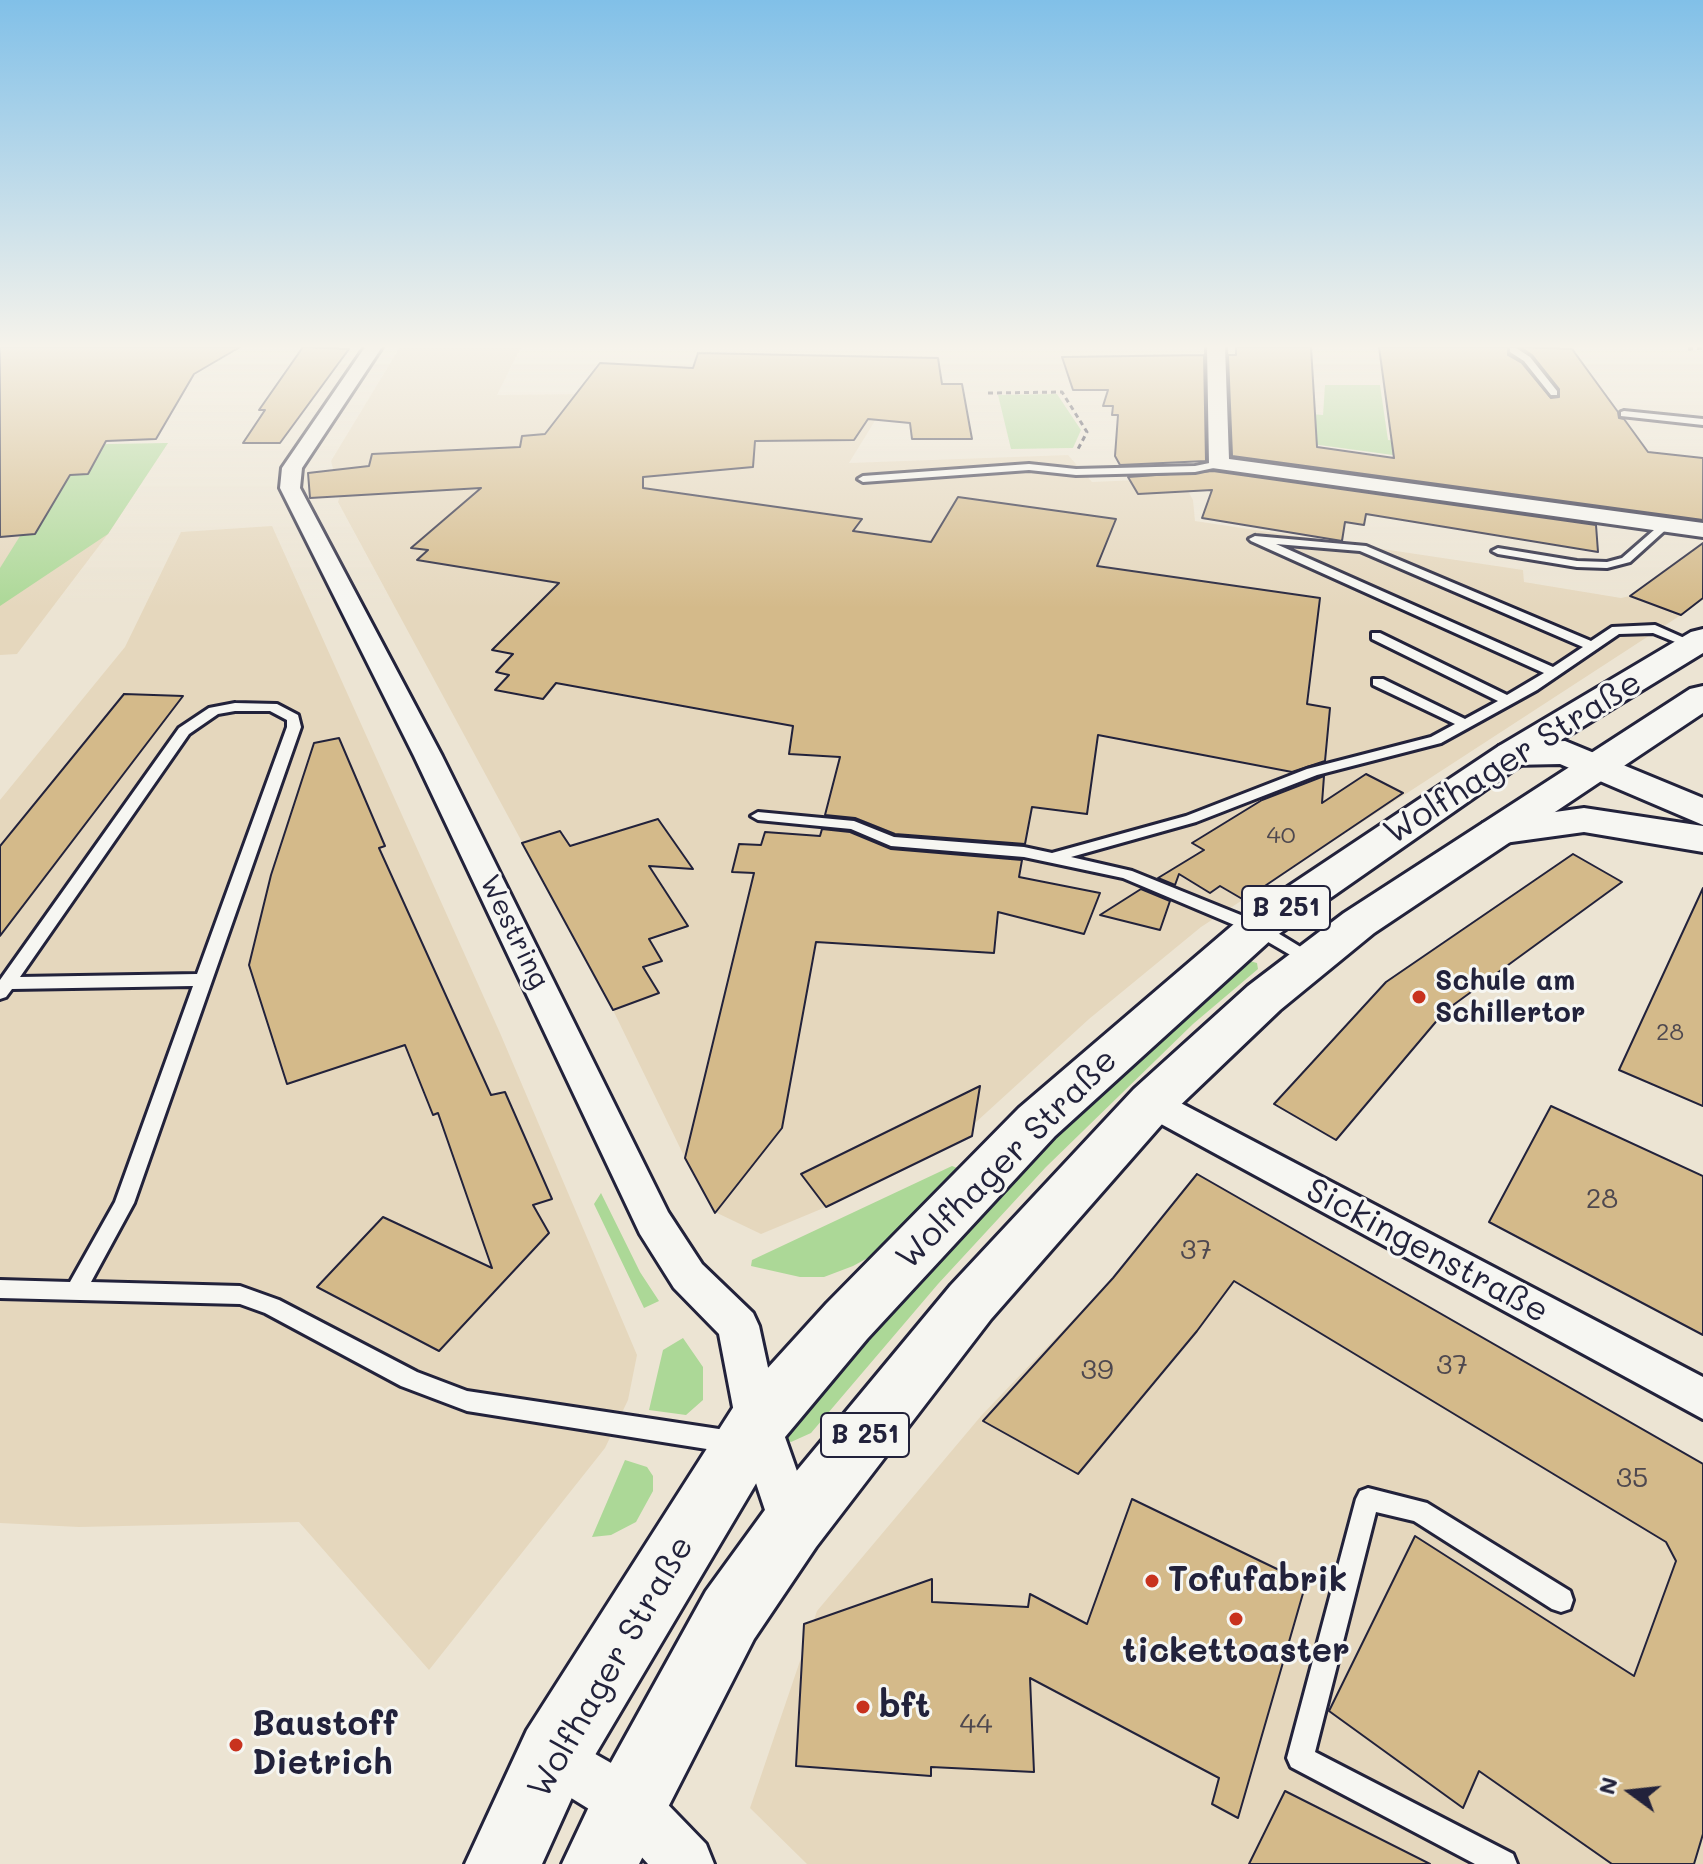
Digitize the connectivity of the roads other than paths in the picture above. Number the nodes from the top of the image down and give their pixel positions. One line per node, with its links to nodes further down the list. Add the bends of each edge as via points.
1 (315, 434): 31 (street, Westring, via 292,468 290,488 428,756 654,1223 688,1276 738,1326)
2 (1218, 434): 3 (street)
3 (1219, 464): 4 (lane, via 1076,472 1029,467); 5 (street)
4 (863, 479)
5 (1666, 525): 6 (street); 7 (lane, via 1626,560 1607,565)
6 (1703, 530)
7 (1498, 551)
8 (1376, 636): 14 (lane)
9 (1699, 642): 10 (lane, via 1655,629 1616,630); 16 (main road, Wolfhager Straße / B 251)
10 (1591, 646): 11 (lane); 11 (lane, via 1362,548 1255,539)
11 (1553, 672): 14 (lane)
12 (1378, 682): 15 (lane)
13 (1703, 697): 16 (main road, Wolfhager Straße / B 251)
14 (1507, 700): 15 (lane)
15 (1465, 724): 22 (lane, via 1436,740 1312,772 1191,819)
16 (1579, 754): 17 (main road); 19 (main road); 20 (main road, Wolfhager Straße / B 251); 23 (main road, Wolfhager Straße / B 251, via 1512,754)
17 (1703, 813)
18 (758, 816): 22 (lane, via 854,825 891,841)
19 (1703, 823)
20 (1497, 832): 21 (main road, via 1584,820); 24 (main road, Wolfhager Straße / B 251)
21 (1703, 839)
22 (1052, 858): 23 (lane, via 1127,874)
23 (1257, 928): 24 (lane); 31 (main road, Wolfhager Straße / B 251, via 1037,1122 847,1321)
24 (1311, 961): 27 (main road, Wolfhager Straße / B 251)
25 (204, 980): 26 (lane); 26 (lane, via 294,727 293,718 272,707 214,711 184,731); 29 (lane, via 124,1203)
26 (4, 988)
27 (1152, 1102): 30 (street, Sickingenstraße); 32 (main road, Wolfhager Straße / B 251, via 971,1302)
28 (0, 1289): 29 (lane)
29 (75, 1292): 31 (lane, via 240,1295 272,1306 409,1379 467,1401)
30 (1703, 1399)
31 (752, 1434): 32 (street, Westring); 34 (main road, Wolfhager Straße / B 251)
32 (793, 1525): 35 (main road, Wolfhager Straße / B 251, via 730,1615)
33 (1561, 1600): 38 (lane, via 1419,1511 1368,1499 1300,1758)
34 (553, 1756): 35 (street); 36 (main road, Wolfhager Straße / B 251)
35 (614, 1833): 37 (street)
36 (503, 1864)
37 (686, 1864)
38 (1503, 1864)

